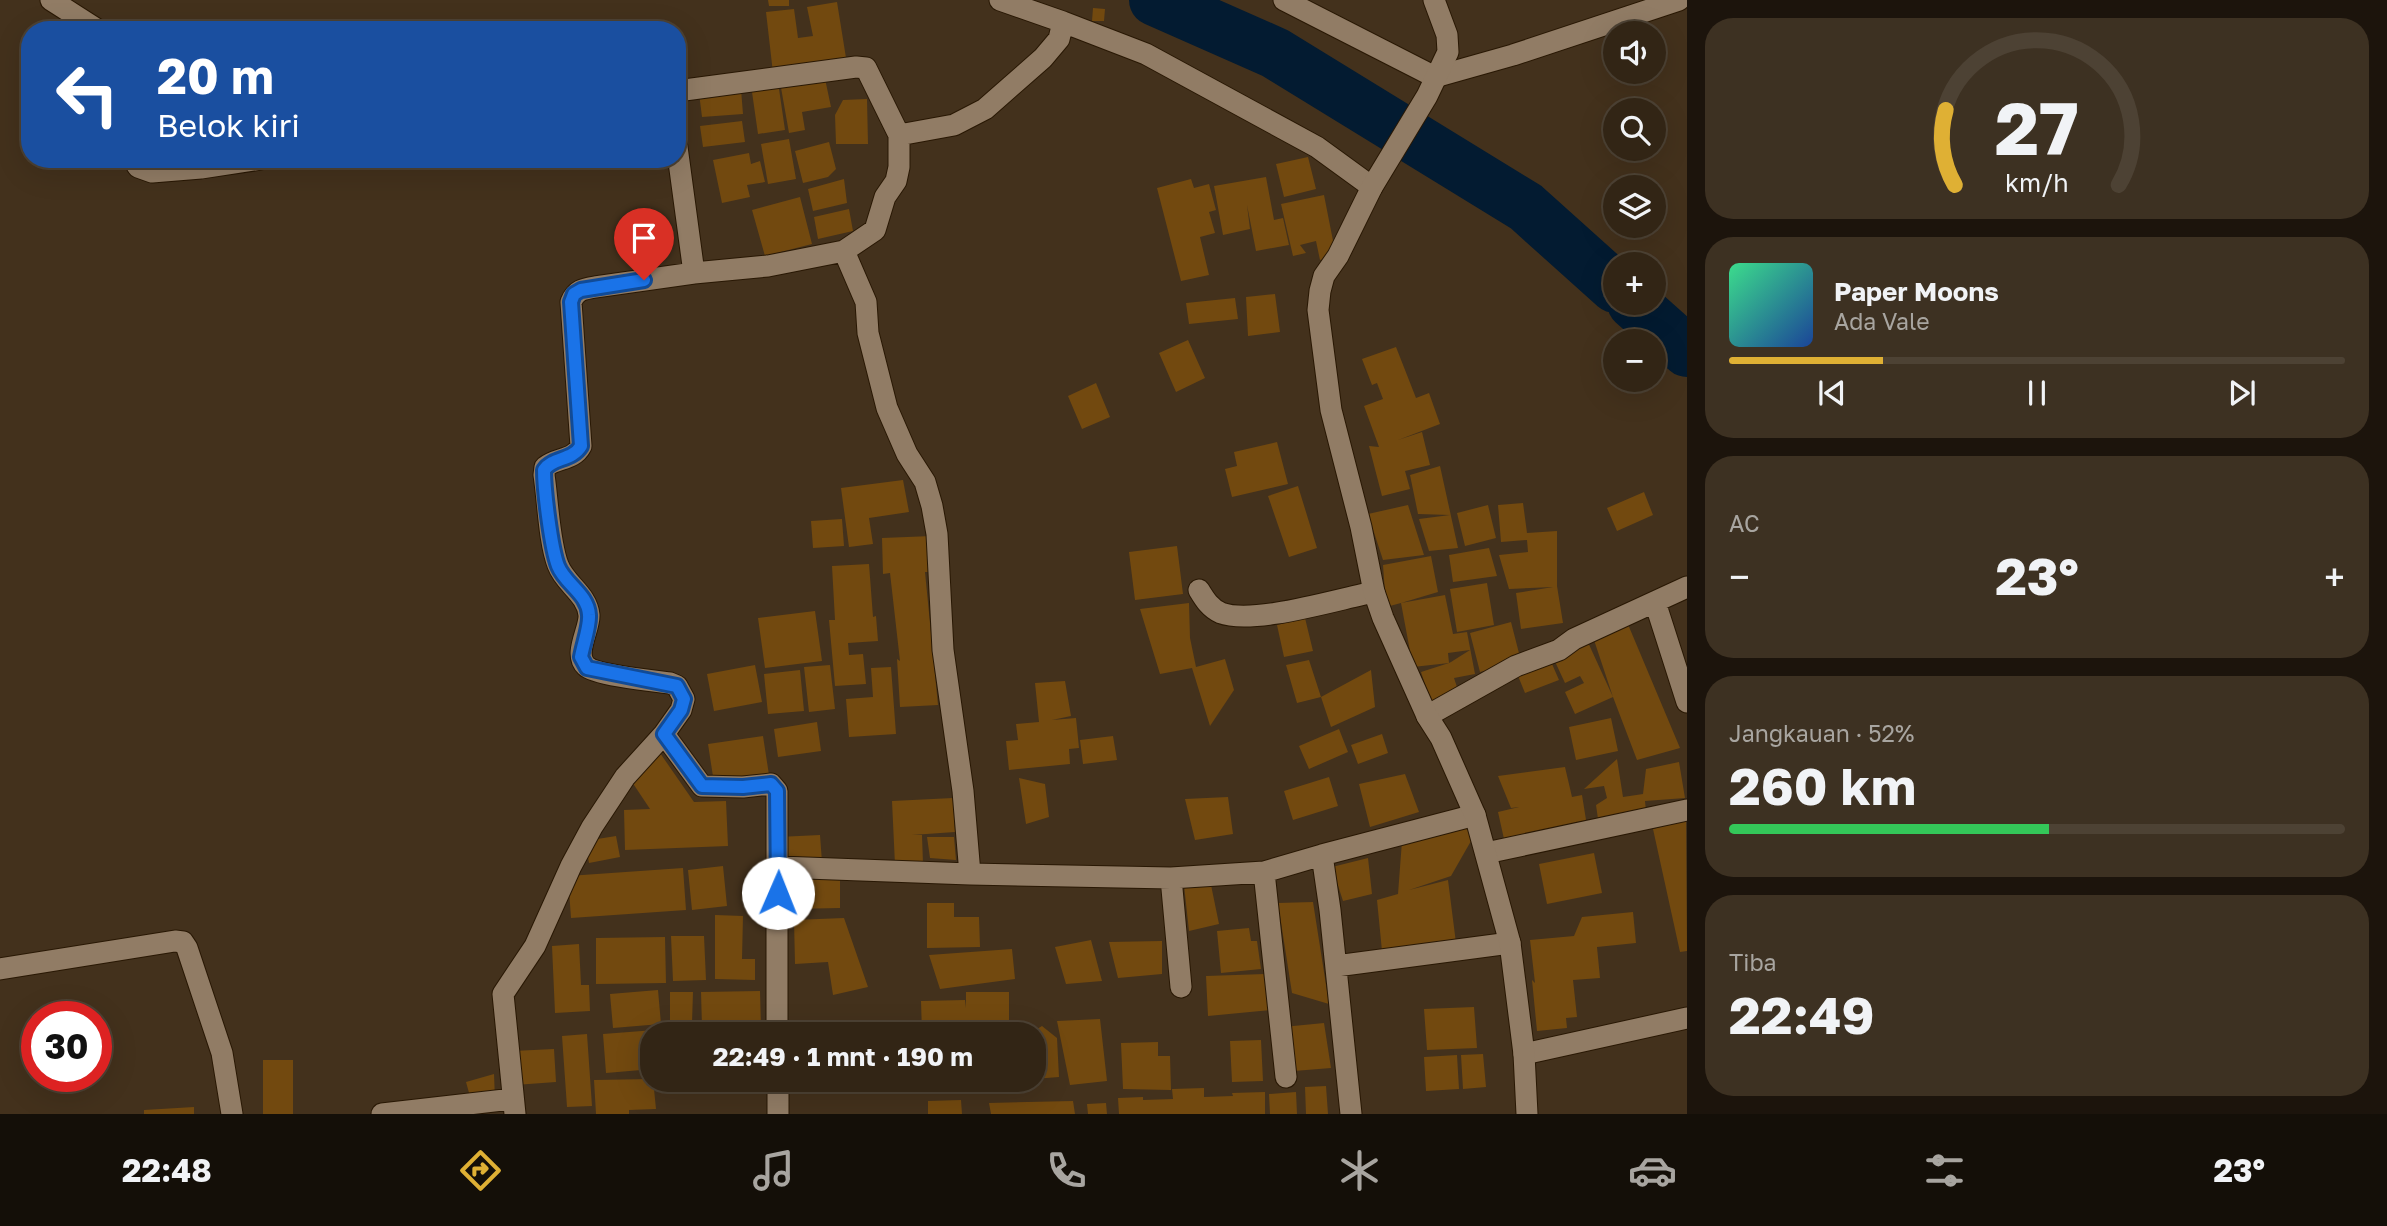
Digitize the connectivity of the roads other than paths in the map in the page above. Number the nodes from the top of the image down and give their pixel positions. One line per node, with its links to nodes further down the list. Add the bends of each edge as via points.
1 (51, 0): 6 (street)
2 (1000, 0): 7 (street)
3 (1284, 0): 8 (street)
4 (1434, 0): 8 (street, via 1447,34 1448,52)
5 (1679, 0): 8 (street)
6 (84, 21)
7 (1063, 22): 10 (street, via 1059,39 1043,58 985,110 954,125); 14 (street, via 1146,54)
8 (1431, 87): 14 (street)
9 (686, 90): 10 (street, via 866,68)
10 (900, 135): 15 (street, via 896,181 885,197 875,230)
11 (141, 168): 12 (street, via 152,172)
12 (201, 168)
13 (680, 168): 16 (street)
14 (1377, 179): 19 (street, via 1324,276 1318,310 1331,410)
15 (844, 251): 16 (street, via 768,266); 30 (street, via 866,302 868,333 887,408 925,482 932,506 943,650 962,778)
16 (694, 273): 23 (street, via 574,294 581,446 575,455 550,463 544,470 559,569 588,610 583,663 587,668 677,686 684,699)
17 (1687, 587): 20 (street)
18 (1199, 590): 19 (street, via 1207,604 1221,612 1259,616)
19 (1374, 592): 22 (street)
20 (1656, 602): 21 (street); 22 (street, via 1516,666)
21 (1687, 702)
22 (1427, 716): 25 (street)
23 (664, 734): 28 (street, via 702,786 771,784 777,791); 41 (street, via 625,777 592,827 535,946 503,994)
24 (1687, 810): 26 (street)
25 (1475, 815): 26 (street); 27 (street)
26 (1486, 853): 32 (street)
27 (1321, 855): 29 (street); 33 (street)
28 (779, 867): 30 (street); 37 (street)
29 (1264, 872): 31 (street); 39 (street)
30 (970, 874): 31 (street)
31 (1171, 878): 35 (street)
32 (1510, 943): 33 (street); 38 (street)
33 (1336, 965): 45 (street)
34 (0, 969): 42 (street, via 183,942 222,1053)
35 (1181, 987)
36 (1687, 1018): 38 (street)
37 (777, 1022)
38 (1524, 1054): 46 (street)
39 (1286, 1077)
40 (778, 1092): 44 (street)
41 (513, 1107): 43 (street)
42 (232, 1114)
43 (382, 1114)
44 (778, 1114)
45 (1351, 1114)
46 (1527, 1114)

